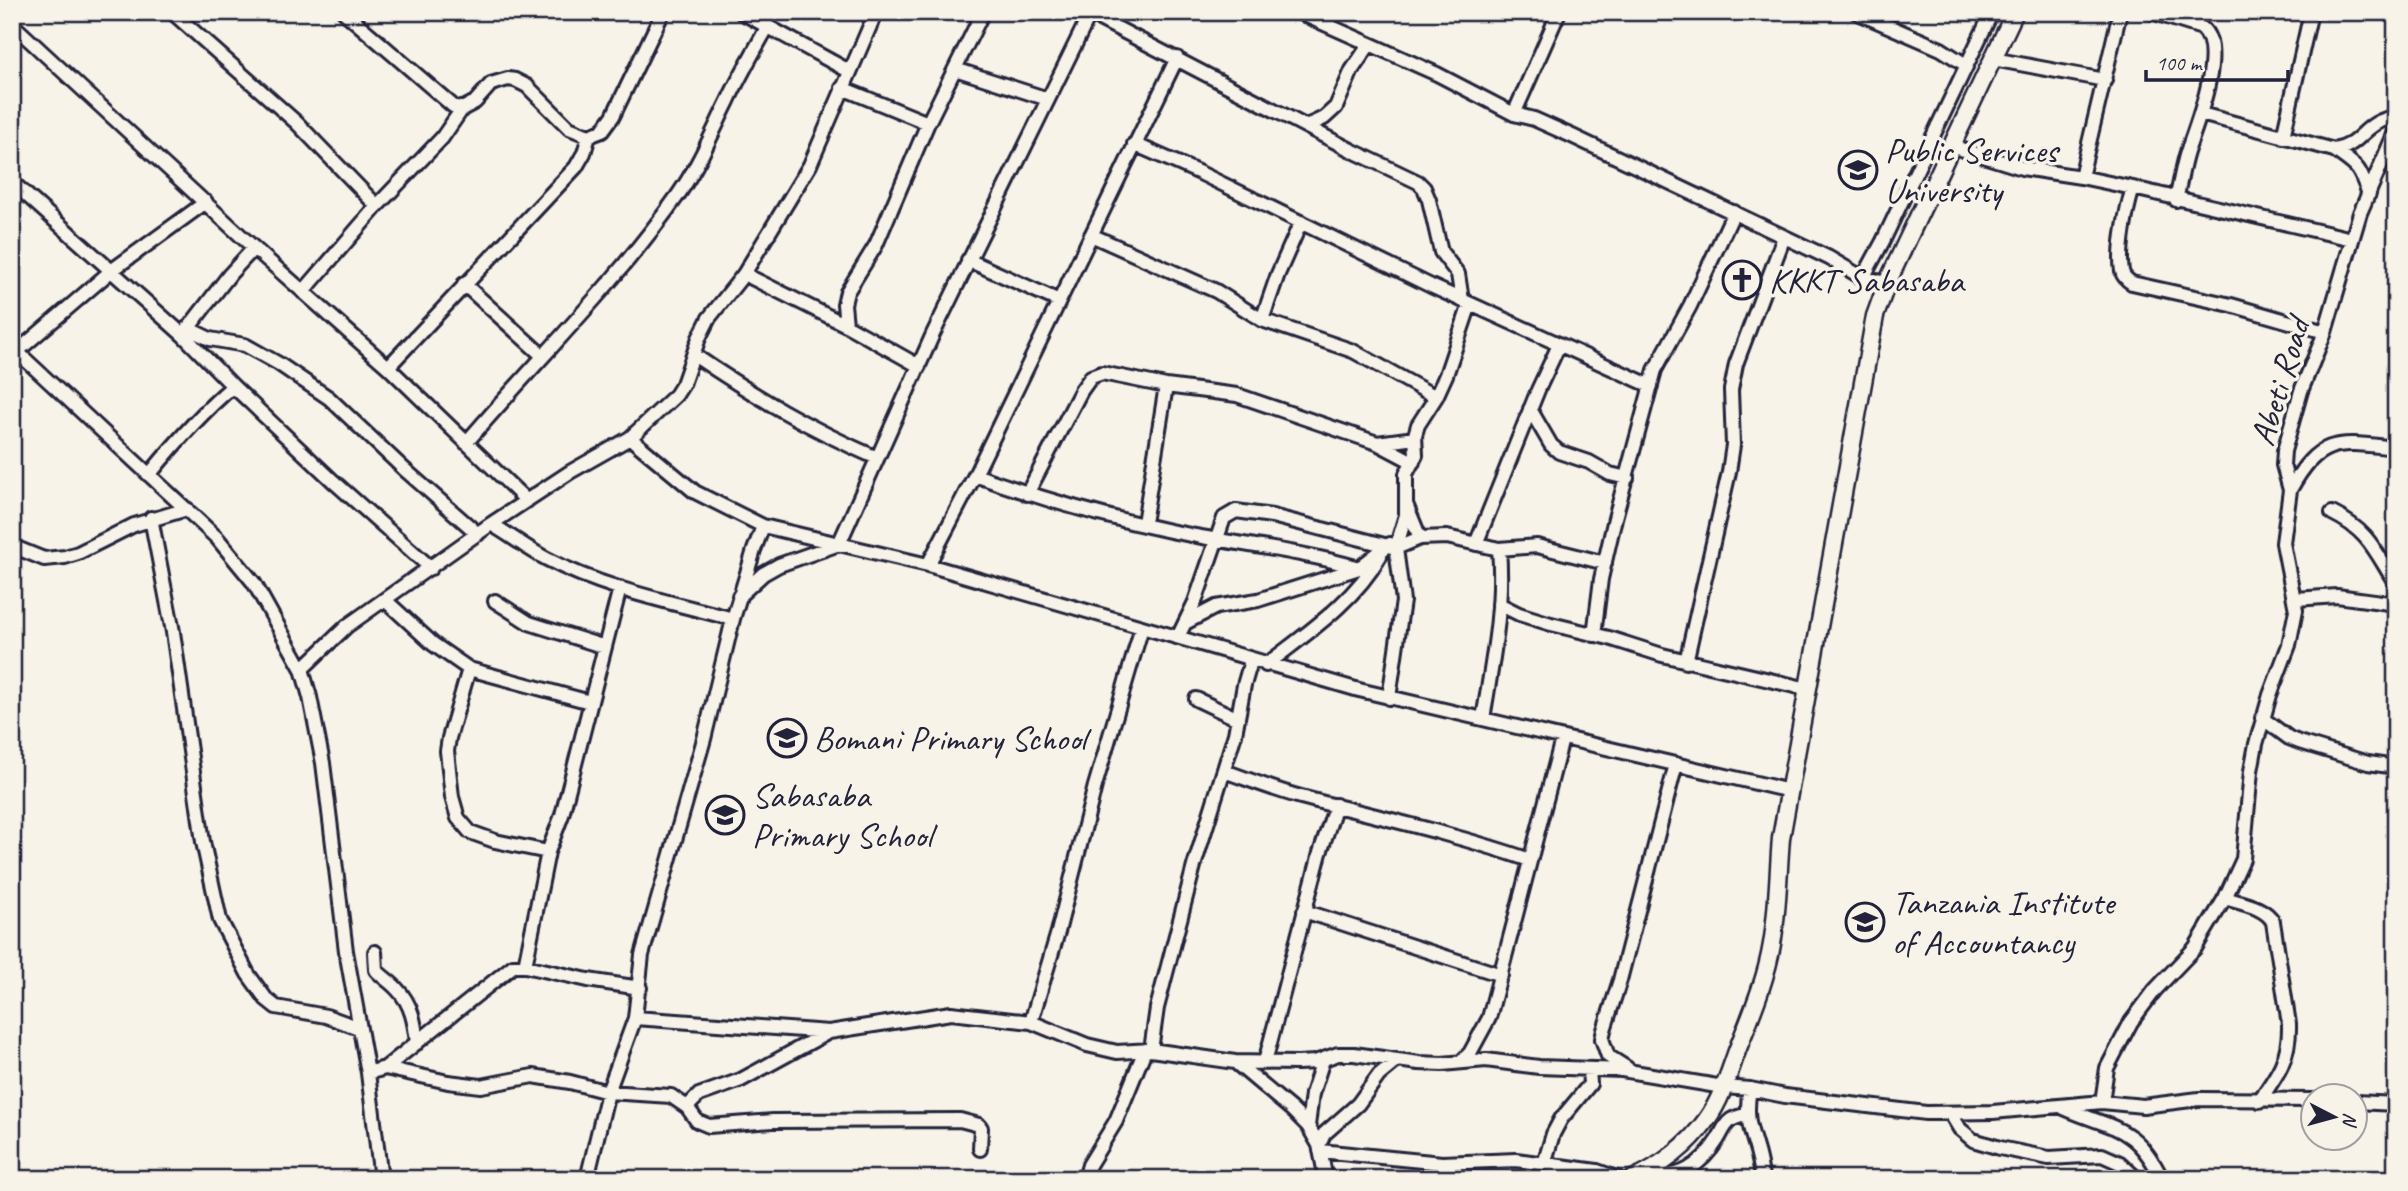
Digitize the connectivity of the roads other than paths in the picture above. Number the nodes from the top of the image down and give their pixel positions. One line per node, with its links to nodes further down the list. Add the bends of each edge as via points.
1 (172, 12): 47 (street, via 297,123)
2 (344, 12): 28 (street, via 446,101)
3 (663, 12): 35 (street, via 613,116 602,131)
4 (741, 12): 17 (street)
5 (876, 12): 23 (street)
6 (983, 12): 22 (street)
7 (1298, 12): 18 (street)
8 (1559, 12): 29 (street)
9 (1856, 12): 21 (street, via 1941,49)
10 (1992, 12): 21 (street)
11 (2015, 12): 20 (main road)
12 (2120, 12): 24 (street)
13 (2151, 12): 30 (street, via 2207,32 2209,80)
14 (2311, 12): 36 (street)
15 (1090, 13): 19 (street); 26 (street)
16 (12, 24): 46 (street)
17 (768, 26): 23 (street); 70 (street, via 677,196 594,302)
18 (1369, 45): 27 (street); 29 (street)
19 (1177, 58): 33 (street); 38 (street)
20 (1993, 59): 24 (street); 39 (main road)
21 (1966, 65): 57 (street)
22 (955, 69): 26 (street); 32 (street)
23 (849, 71): 25 (street)
24 (2105, 80): 41 (street)
25 (842, 88): 32 (street); 56 (street, via 810,165)
26 (1048, 99): 54 (street)
27 (1336, 107): 33 (street); 37 (street)
28 (462, 108): 35 (street, via 491,85 515,80 569,128); 47 (street, via 442,138)
29 (1514, 114): 48 (street, via 1534,119)
30 (2201, 114): 36 (street); 45 (street)
31 (2396, 117): 40 (street, via 2373,123 2348,146)
32 (928, 123): 64 (street, via 876,245 847,292)
33 (1307, 126): 37 (street)
34 (2396, 130): 44 (street, Abeti Road)
35 (589, 135): 59 (street, via 576,167)
36 (2283, 137): 40 (street)
37 (1329, 138): 62 (street, via 1424,188 1441,253 1458,274)
38 (1134, 144): 49 (street); 50 (street)
39 (1951, 146): 41 (street, via 2022,168); 58 (main road)
40 (2334, 150): 44 (street, via 2355,164)
41 (2081, 177): 43 (street)
42 (12, 183): 55 (street)
43 (2133, 188): 45 (street); 66 (street, via 2124,226 2125,278)
44 (2369, 194): 52 (street, Abeti Road)
45 (2176, 200): 52 (street)
46 (206, 202): 53 (street); 55 (street)
47 (377, 206): 60 (street)
48 (1734, 212): 51 (street); 75 (street)
49 (1301, 222): 62 (street); 63 (street)
50 (1091, 235): 61 (street); 63 (street, via 1216,291)
51 (1784, 237): 57 (street); 125 (street, via 1736,364 1729,472)
52 (2352, 239): 66 (street, Abeti Road)
53 (254, 248): 60 (street); 65 (street)
54 (968, 260): 61 (street); 71 (street)
55 (111, 271): 65 (street); 68 (street)
56 (744, 274): 64 (street); 69 (street, via 709,318)
57 (1863, 278): 58 (street)
58 (1887, 283): 129 (main road, via 1875,316)
59 (464, 284): 70 (street); 72 (street)
60 (303, 292): 72 (street)
61 (1059, 301): 86 (street)
62 (1466, 302): 67 (street); 76 (street)
63 (1262, 320): 76 (street, via 1353,351)
64 (846, 325): 71 (street)
65 (185, 332): 73 (street); 98 (street, via 245,345 329,397)
66 (2325, 332): 88 (street, Abeti Road, via 2284,451)
67 (1559, 345): 75 (street); 77 (street)
68 (14, 352): 85 (street)
69 (694, 355): 78 (street, via 676,395); 83 (street, via 801,423)
70 (543, 356): 80 (street)
71 (919, 366): 83 (street)
72 (388, 367): 80 (street)
73 (233, 386): 85 (street, via 180,435); 108 (street)
74 (1166, 386): 81 (street, via 1250,398); 89 (street, via 1102,373 1091,377); 95 (street)
75 (1651, 386): 87 (street)
76 (1436, 397): 79 (street)
77 (1530, 409): 87 (street, via 1559,452); 102 (street)
78 (630, 438): 90 (street); 97 (street, via 695,492)
79 (1415, 438): 81 (street); 84 (street)
80 (466, 443): 90 (street)
81 (1377, 443): 84 (street)
82 (2396, 448): 88 (street, via 2328,446 2309,461)
83 (877, 458): 101 (street)
84 (1413, 462): 91 (street, via 1406,474)
85 (149, 475): 92 (street)
86 (975, 475): 89 (street); 107 (street)
87 (1627, 478): 106 (street)
88 (2290, 490): 113 (street, Abeti Road, via 2283,543)
89 (1027, 494): 95 (street)
90 (527, 501): 96 (street)
91 (1406, 504): 99 (street); 104 (street, via 1406,515)
92 (187, 509): 94 (street); 128 (street, via 254,583)
93 (2332, 513): 110 (street, via 2366,535)
94 (151, 518): 103 (street, via 65,557 44,559); 152 (street, via 203,842 220,920 248,974 276,1007 326,1016)
95 (1144, 523): 100 (street)
96 (491, 524): 98 (street); 111 (street, via 547,559)
97 (764, 526): 101 (street); 112 (street)
98 (478, 534): 108 (street)
99 (1420, 538): 102 (street, via 1456,538); 104 (street)
100 (1215, 539): 104 (street, via 1224,518 1236,511); 109 (street); 119 (street)
101 (839, 544): 107 (street); 112 (street, via 779,565)
102 (1476, 544): 105 (street)
103 (12, 546)
104 (1390, 547): 109 (street); 126 (street, via 1358,588); 130 (street, via 1403,601)
105 (1499, 549): 106 (street, via 1530,545); 116 (street)
106 (1605, 563): 121 (street)
107 (928, 565): 120 (street)
108 (431, 568): 114 (street)
109 (1359, 568): 119 (street, via 1258,600 1216,607)
110 (2396, 584)
111 (620, 589): 118 (street); 123 (street)
112 (739, 596): 118 (street)
113 (2296, 599): 117 (street, via 2337,596); 133 (street, Abeti Road, via 2289,645)
114 (385, 600): 127 (street, via 433,644); 128 (street, via 347,626)
115 (495, 601): 123 (street, via 528,623)
116 (1499, 604): 121 (street); 135 (street)
117 (2396, 604)
118 (733, 620): 149 (street, via 642,955)
119 (1186, 622): 122 (street)
120 (1142, 627): 122 (street); 151 (street)
121 (1594, 635): 125 (street)
122 (1178, 637): 124 (street)
123 (605, 647): 132 (street)
124 (1251, 661): 126 (street); 134 (street)
125 (1686, 662): 129 (street)
126 (1266, 665): 130 (street)
127 (469, 668): 132 (street); 142 (street, via 449,738 454,808 470,832)
128 (302, 669): 152 (street, via 323,763)
129 (1808, 689): 140 (main road)
130 (1389, 698): 135 (street)
131 (1196, 699): 134 (street)
132 (590, 702): 142 (street, via 562,815)
133 (2262, 718): 138 (street, via 2299,742); 144 (street, Abeti Road, via 2251,771 2245,849)
134 (1238, 719): 139 (street)
135 (1483, 719): 136 (street)
136 (1562, 739): 137 (street); 143 (street)
137 (1676, 764): 140 (street); 164 (street, via 1602,1039 1615,1063)
138 (2396, 767)
139 (1224, 771): 141 (street); 155 (street, via 1194,866)
140 (1790, 791): 165 (main road, via 1781,838 1772,947)
141 (1336, 805): 143 (street, via 1478,841); 145 (street)
142 (548, 852): 147 (street)
143 (1530, 860): 148 (street)
144 (2225, 898): 169 (street, via 2263,911 2273,922 2290,1040 2280,1071); 170 (street, Abeti Road, via 2194,947 2131,1022 2107,1068)
145 (1304, 911): 148 (street); 159 (street)
146 (375, 952): 154 (street, via 376,970 406,1001 412,1014)
147 (525, 966): 149 (street); 154 (street, via 505,971)
148 (1501, 975): 160 (street, via 1489,1018)
149 (640, 988): 150 (street)
150 (635, 1018): 153 (street); 167 (street)
151 (1031, 1023): 153 (street, via 951,1013); 155 (street, via 1103,1051)
152 (359, 1028): 163 (street)
153 (829, 1032): 173 (street, via 741,1080 699,1095)
154 (417, 1043): 161 (street)
155 (1148, 1050): 158 (street); 185 (street)
156 (1323, 1060): 157 (street, via 1354,1054); 159 (street); 177 (street)
157 (1396, 1061): 160 (street); 178 (street, via 1324,1134)
158 (1235, 1062): 159 (street); 177 (street)
159 (1265, 1062)
160 (1461, 1062): 162 (street)
161 (385, 1068): 163 (street); 167 (street, via 467,1085 533,1076)
162 (1589, 1069): 164 (street); 180 (street, via 1590,1084 1561,1119)
163 (368, 1073): 183 (street)
164 (1643, 1075): 165 (street)
165 (1723, 1087): 166 (street); 181 (main road, via 1693,1137)
166 (1750, 1089): 175 (street, via 1903,1112); 176 (street)
167 (608, 1092): 173 (street, via 671,1096); 184 (street)
168 (2300, 1100): 169 (street)
169 (2259, 1101): 170 (street, via 2199,1099 2143,1106)
170 (2102, 1102): 174 (street)
171 (2370, 1103): 172 (street)
172 (2396, 1104)
173 (687, 1107): 179 (street, via 697,1121 721,1127 773,1121 960,1120 979,1125)
174 (2061, 1107): 175 (street); 191 (street, via 2131,1135 2149,1154)
175 (1951, 1114): 190 (street, via 1965,1136 1977,1141 2049,1158 2102,1154)
176 (1747, 1115): 182 (street, via 1731,1120 1698,1163); 189 (street)
177 (1308, 1126): 178 (street)
178 (1320, 1148): 180 (street, via 1442,1163 1496,1159); 186 (street)
179 (980, 1149)
180 (1544, 1164): 187 (street, via 1597,1171)
181 (1648, 1171): 182 (street, via 1661,1177); 188 (main road)
182 (1681, 1176)
183 (381, 1179)
184 (587, 1179)
185 (1085, 1179)
186 (1326, 1179)
187 (1619, 1179)
188 (1633, 1179)
189 (1762, 1179)
190 (2137, 1179)
191 (2162, 1179)

